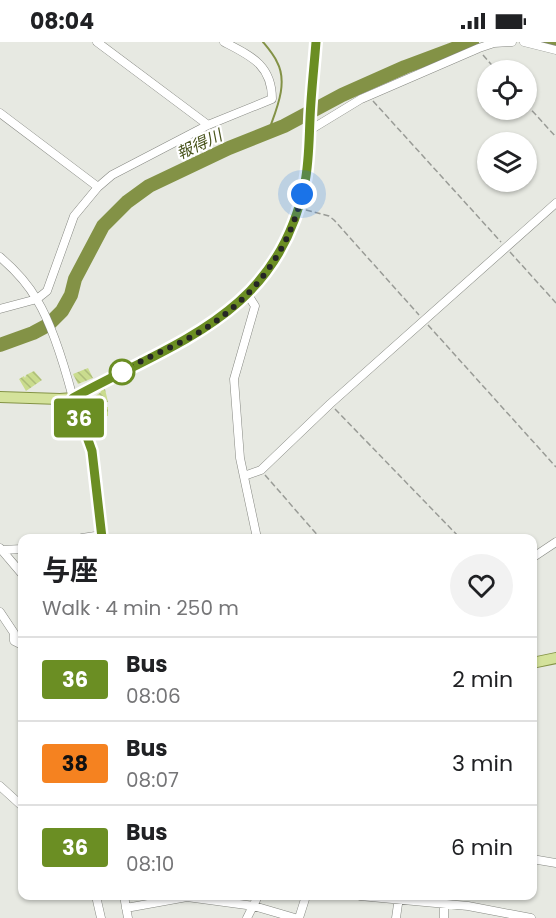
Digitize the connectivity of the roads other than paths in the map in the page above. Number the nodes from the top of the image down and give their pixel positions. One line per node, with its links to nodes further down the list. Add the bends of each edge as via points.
1 (97, 42): 8 (street)
2 (224, 42): 8 (street, via 254,58 266,72 272,99)
3 (316, 42): 9 (main road)
4 (512, 42): 9 (street, via 479,48)
5 (524, 42): 6 (street)
6 (556, 50)
7 (0, 113): 10 (street)
8 (207, 125): 10 (street, via 112,175)
9 (310, 126): 13 (main road, via 308,167 290,233 268,271)
10 (98, 187): 14 (street, via 74,216)
11 (556, 202): 18 (street, via 261,470)
12 (0, 257): 14 (street)
13 (248, 295): 17 (main road, via 201,331); 18 (street, via 255,306 234,374)
14 (39, 303): 15 (street); 17 (street)
15 (0, 309)
16 (0, 397): 17 (main road)
17 (73, 398): 19 (main road, via 92,451)
18 (244, 476): 20 (street)
19 (102, 534)
20 (256, 534)
21 (556, 542): 24 (street)
22 (1, 549): 23 (street); 25 (street)
23 (18, 549)
24 (537, 555)
25 (18, 569)
26 (0, 612): 27 (street)
27 (18, 643)
28 (556, 658): 29 (main road)
29 (537, 662)
30 (0, 786): 31 (street)
31 (18, 802)
32 (537, 860): 33 (street)
33 (556, 863)
34 (97, 900): 46 (street)
35 (125, 900): 44 (street)
36 (170, 900): 44 (street)
37 (209, 900): 43 (street)
38 (256, 900): 43 (street)
39 (304, 900): 49 (street)
40 (399, 900): 50 (street)
41 (414, 900): 42 (street)
42 (444, 904): 45 (street); 51 (street)
43 (254, 906): 48 (street); 49 (street)
44 (126, 908): 47 (street)
45 (502, 916): 52 (street)
46 (101, 918)
47 (128, 918)
48 (246, 918)
49 (297, 918)
50 (396, 918)
51 (444, 918)
52 (531, 918)

